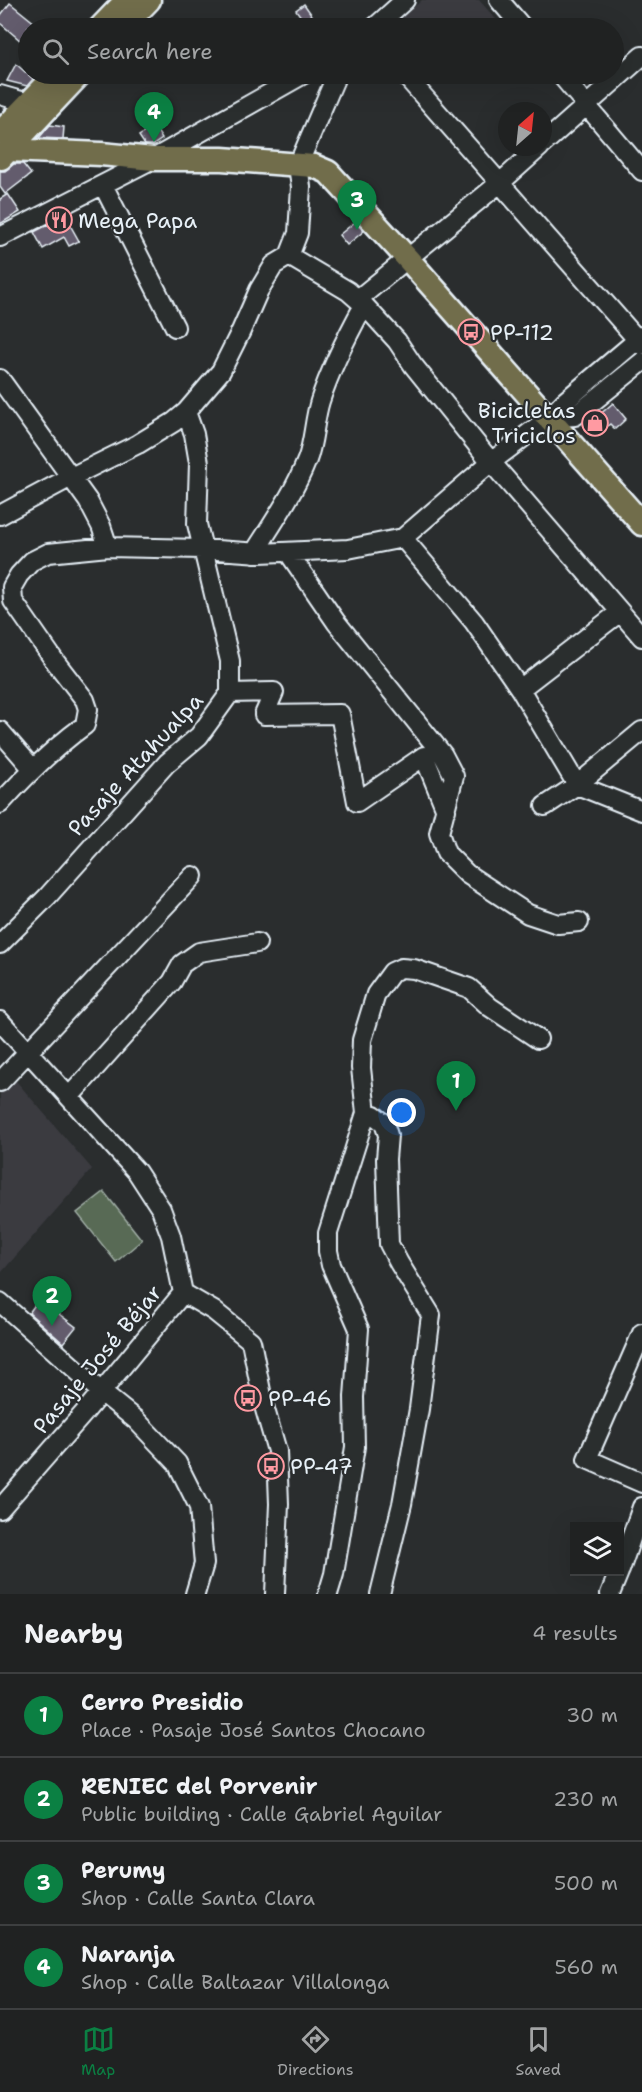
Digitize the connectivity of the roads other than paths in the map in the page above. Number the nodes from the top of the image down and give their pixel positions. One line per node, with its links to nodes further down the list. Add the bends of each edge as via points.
1 (127, 0): 5 (main road)
2 (149, 0): 6 (main road)
3 (405, 0): 7 (street)
4 (499, 0): 8 (street)
5 (110, 18)
6 (132, 18)
7 (385, 18)
8 (514, 18)
9 (642, 56): 10 (street)
10 (624, 72)
11 (51, 84): 20 (main road)
12 (67, 84): 20 (main road)
13 (286, 84): 25 (street)
14 (333, 84): 26 (street)
15 (413, 84): 28 (street)
16 (568, 84): 19 (street)
17 (610, 84): 19 (street)
18 (0, 95): 20 (street)
19 (586, 105): 21 (street); 27 (street)
20 (38, 106): 22 (main road)
21 (552, 136)
22 (2, 148): 23 (main road)
23 (101, 154): 25 (main road); 29 (street)
24 (530, 156): 28 (street)
25 (153, 159): 26 (main road); 29 (street)
26 (298, 165): 31 (street, via 298,233); 32 (main road, via 328,172)
27 (642, 171)
28 (501, 182): 32 (street); 35 (street)
29 (105, 184): 30 (street); 34 (street)
30 (0, 237)
31 (289, 256): 33 (street); 38 (street, via 274,265 221,371)
32 (406, 258): 33 (street); 39 (main road)
33 (361, 302): 40 (street, via 397,341); 48 (street, via 321,399 308,458)
34 (175, 327)
35 (641, 340): 39 (street)
36 (642, 362): 39 (street, via 575,416)
37 (0, 379): 41 (street)
38 (186, 412): 41 (street, via 138,444); 46 (street, Pasaje Atahualpa, via 200,463 197,524)
39 (549, 418): 40 (street); 43 (main road)
40 (491, 462): 44 (street); 49 (street)
41 (71, 477): 42 (street); 45 (street, via 102,526)
42 (0, 515)
43 (642, 524)
44 (403, 538): 47 (street, via 348,549); 51 (street, via 474,622)
45 (108, 547): 46 (street); 55 (street, via 48,553 32,561 12,587 13,602 21,616 88,709 85,724)
46 (202, 549): 48 (street); 52 (street, Pasaje Atahualpa, via 230,661)
47 (288, 552): 48 (street); 59 (street, via 336,622 443,755 454,776)
48 (254, 553)
49 (620, 612): 50 (street); 51 (street)
50 (642, 638)
51 (520, 690): 56 (street)
52 (230, 693): 59 (street, via 274,692 264,715 340,714 357,802 424,756); 64 (street, Pasaje Atahualpa, via 199,736 167,763)
53 (0, 730): 55 (street)
54 (642, 731): 56 (street)
55 (32, 768): 57 (street)
56 (577, 785): 58 (street); 60 (street)
57 (0, 804)
58 (545, 806)
59 (446, 810): 62 (street, via 439,833 446,853 467,874 528,914 558,924)
60 (642, 811)
61 (193, 876): 67 (street)
62 (579, 922)
63 (257, 943): 69 (street, via 199,952 182,963 172,982)
64 (0, 944)
65 (0, 1022): 67 (street)
66 (538, 1039): 70 (street, via 469,988 401,968 392,972 376,994 362,1040)
67 (27, 1052): 68 (street); 69 (street)
68 (0, 1082)
69 (70, 1096): 71 (street, via 137,1172 161,1209)
70 (366, 1113): 82 (street, via 328,1233 331,1265 359,1329 355,1447); 83 (street, via 384,1123 388,1135 389,1244 431,1316 404,1492)
71 (183, 1293): 74 (street, Pasaje José Béjar); 81 (street, via 214,1311 250,1341 277,1451)
72 (0, 1302): 74 (street)
73 (640, 1342): 75 (street, via 587,1459)
74 (100, 1392): 77 (street, Pasaje José Béjar); 80 (street, via 136,1420 177,1463 199,1507 204,1564)
75 (642, 1483)
76 (642, 1507): 78 (street)
77 (0, 1509)
78 (624, 1557)
79 (617, 1576): 84 (street)
80 (195, 1594)
81 (275, 1594)
82 (328, 1594)
83 (380, 1594)
84 (610, 1594)

